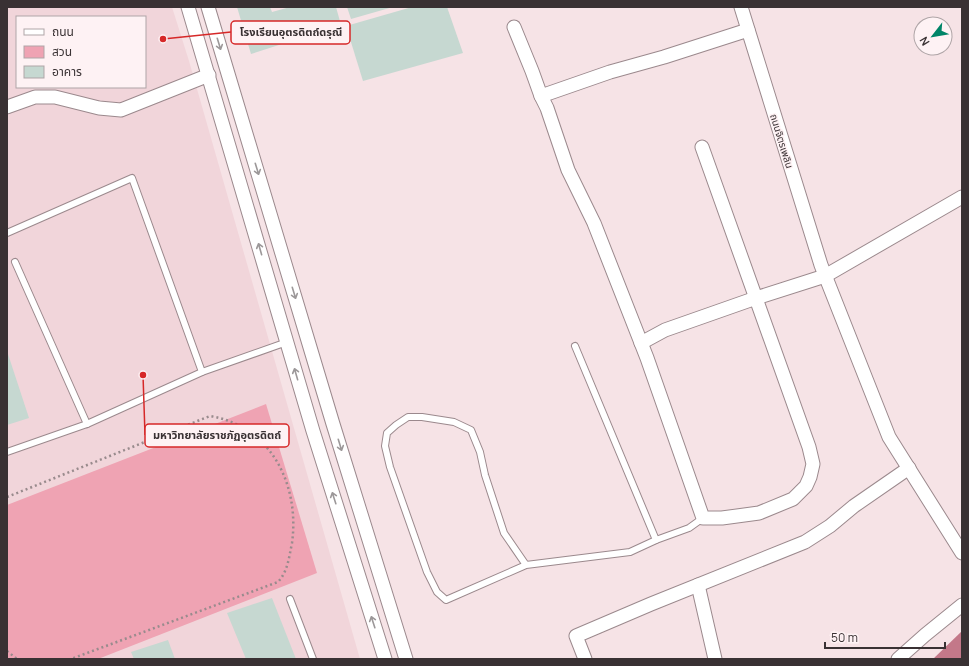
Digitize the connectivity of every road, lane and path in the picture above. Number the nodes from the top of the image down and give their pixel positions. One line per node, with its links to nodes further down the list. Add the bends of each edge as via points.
1 (188, 7): 6 (street)
2 (208, 7): 20 (street, one-way to 20)
3 (740, 7): 5 (street, ถนนจิตรเพลิน)
4 (514, 27): 7 (street)
5 (748, 30): 7 (street); 13 (street, ถนนจิตรเพลิน)
6 (209, 75): 8 (street, via 121,110 99,108 55,97 36,97); 15 (street, one-way to 6)
7 (541, 96): 16 (street, via 568,170 594,223)
8 (7, 108)
9 (702, 147): 14 (street)
10 (962, 197): 13 (street)
11 (7, 233): 18 (lane, via 132,178)
12 (15, 262): 19 (lane)
13 (825, 276): 14 (street); 23 (street, ถนนจิตรเพลิน, via 889,437)
14 (756, 298): 16 (street, via 665,330); 25 (street, via 809,447 813,464 810,477 806,486 793,499 759,513)
15 (287, 342): 18 (lane); 21 (street, one-way to 15)
16 (641, 343): 25 (street)
17 (575, 346): 26 (lane)
18 (202, 372): 19 (lane)
19 (87, 424): 22 (lane)
20 (333, 424): 21 (street); 37 (street, one-way to 37)
21 (313, 431): 36 (street, one-way to 21)
22 (7, 452)
23 (909, 468): 27 (street, ถนนจิตรเพลิน); 29 (street, via 805,542)
24 (7, 497): 34 (path, via 210,416 237,424 256,437 272,452 282,468 290,496 294,526 290,556 286,570 278,582)
25 (703, 518): 26 (lane, via 690,528)
26 (656, 540): 28 (lane, via 630,552)
27 (962, 553)
28 (526, 565): 28 (lane, via 446,600 437,592 427,572 390,467 385,446 387,434 396,425 408,417 422,417 454,422 471,430 504,533)
29 (698, 585): 38 (street, via 576,636); 39 (street)
30 (290, 599): 35 (lane)
31 (962, 605): 40 (street)
32 (7, 652): 33 (path)
33 (17, 659)
34 (71, 659)
35 (313, 659)
36 (385, 659)
37 (406, 659)
38 (585, 659)
39 (715, 659)
40 (898, 659)

